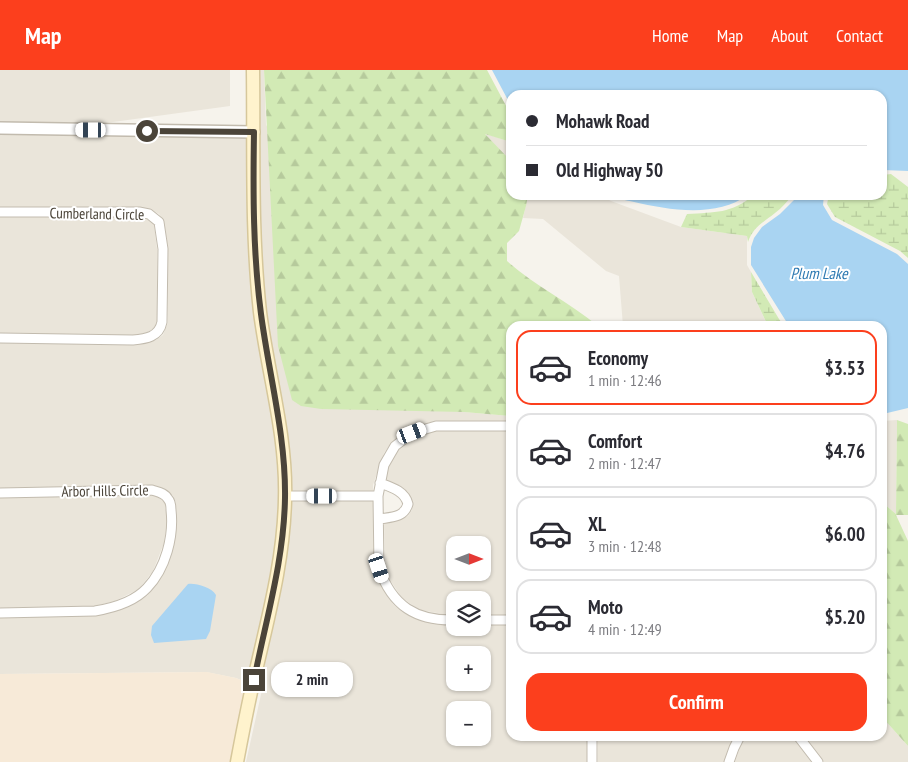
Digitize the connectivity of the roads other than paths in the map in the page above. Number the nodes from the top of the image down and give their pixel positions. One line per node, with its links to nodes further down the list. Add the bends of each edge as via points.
1 (253, 70): 3 (main road)
2 (0, 128): 3 (street)
3 (254, 132): 9 (main road, via 256,274 283,454)
4 (0, 212): 5 (street, Cumberland Circle, via 149,214 159,222 163,258 162,322 158,332 152,336 134,340)
5 (0, 338)
6 (506, 426): 7 (street, via 436,426 412,433 402,439 389,455)
7 (380, 483): 10 (street); 11 (street, via 398,490 408,504 405,512)
8 (0, 493): 12 (street, Arbor Hills Circle, via 152,490 168,498 172,522 168,549 158,574 147,589 128,601 95,611)
9 (285, 496): 10 (street); 19 (main road, via 278,575)
10 (378, 496): 11 (street)
11 (379, 519): 13 (street, via 379,568 391,593 402,606 418,615)
12 (0, 613)
13 (446, 620)
14 (491, 620): 15 (street)
15 (506, 620)
16 (592, 741): 20 (street)
17 (738, 741): 21 (street)
18 (802, 741): 22 (street)
19 (237, 762)
20 (592, 762)
21 (729, 762)
22 (818, 762)

